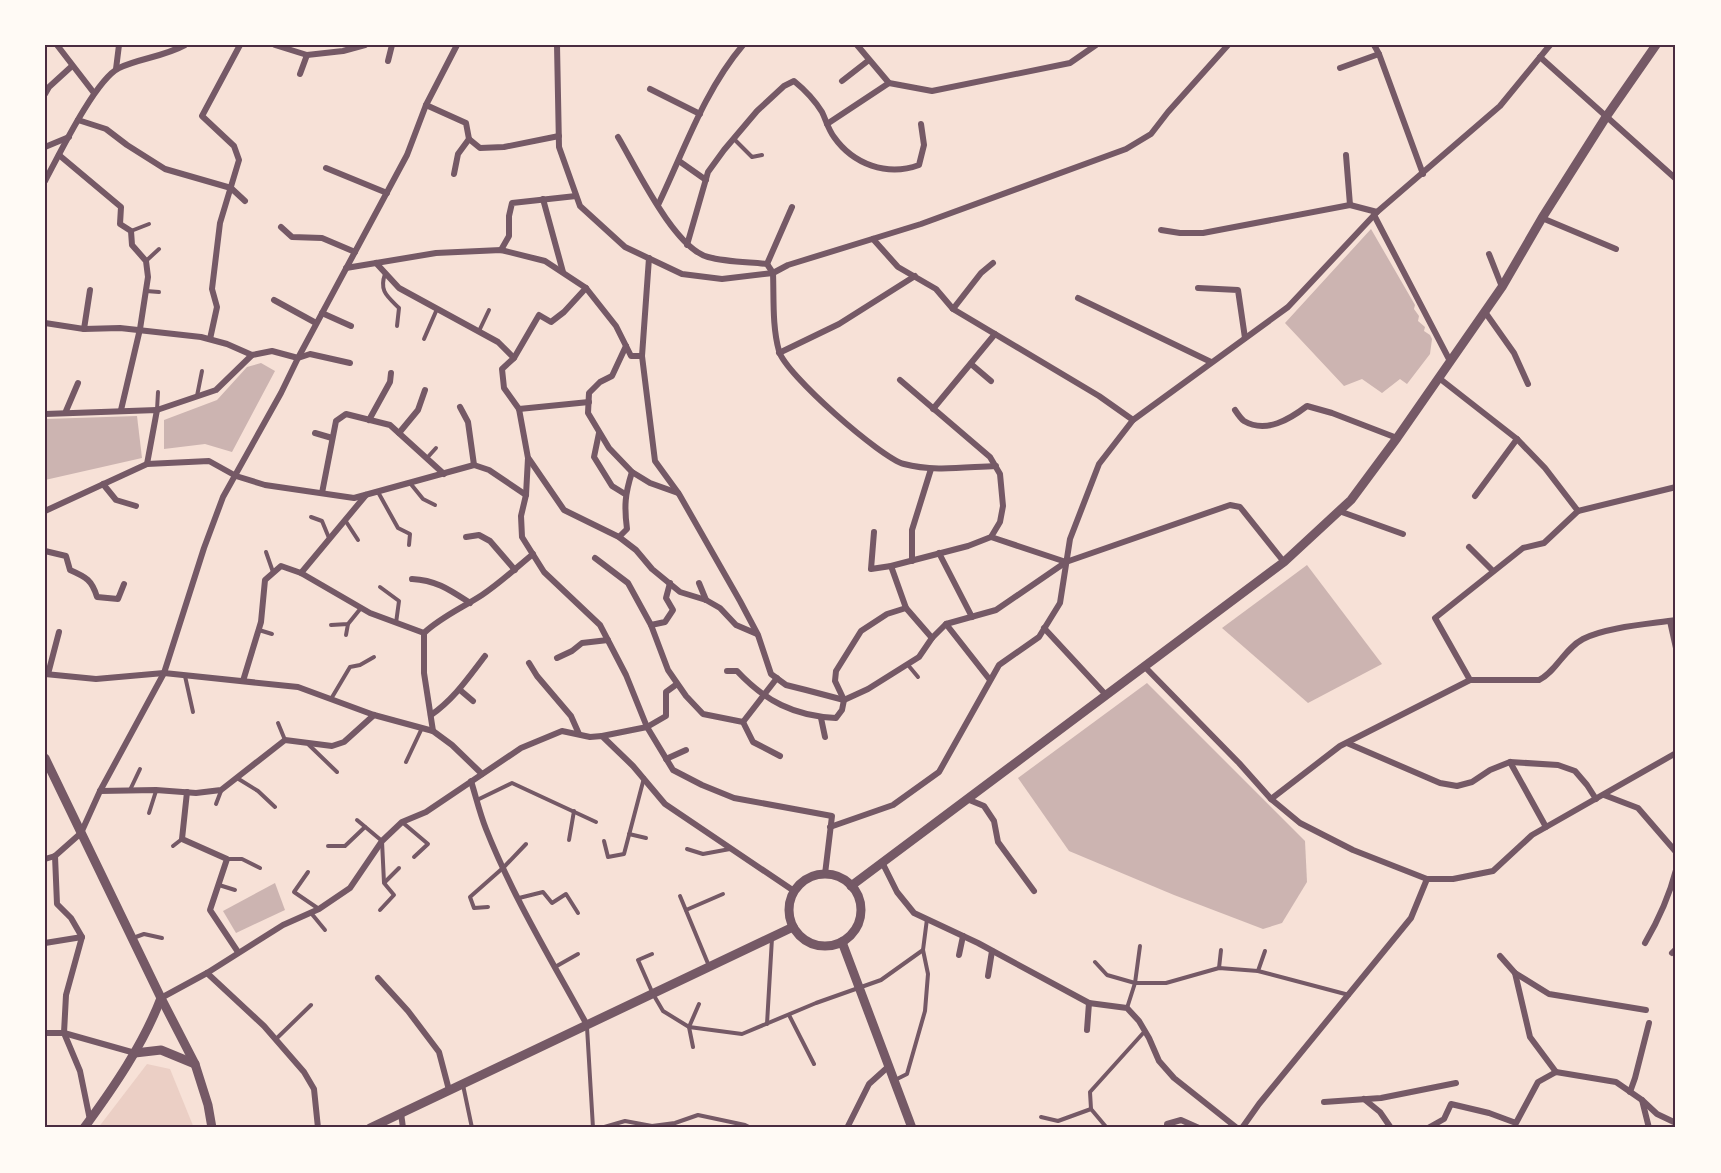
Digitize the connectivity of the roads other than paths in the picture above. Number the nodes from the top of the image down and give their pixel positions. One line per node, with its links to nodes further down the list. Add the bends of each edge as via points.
1 (57, 45): 22 (street)
2 (119, 45): 24 (street)
3 (185, 45): 24 (street)
4 (240, 45): 53 (street, via 202,116 234,146 239,160)
5 (275, 45): 17 (street)
6 (365, 45): 17 (street)
7 (392, 45): 21 (street)
8 (457, 45): 31 (street)
9 (557, 45): 37 (street)
10 (743, 45): 32 (street)
11 (857, 45): 20 (street)
12 (1096, 45): 27 (street, via 1070,63 932,91)
13 (1228, 45): 67 (street, via 1150,134 1126,149)
14 (1374, 45): 18 (street)
15 (1550, 45): 19 (street)
16 (1656, 45): 33 (street)
17 (307, 54): 25 (street)
18 (1379, 54): 23 (street); 49 (street)
19 (1540, 57): 33 (street); 49 (street, via 1500,106)
20 (868, 60): 26 (street); 27 (street)
21 (388, 61)
22 (72, 66): 29 (street); 30 (street)
23 (1340, 68)
24 (116, 69): 29 (street)
25 (300, 74)
26 (842, 81)
27 (889, 83): 35 (street)
28 (650, 88): 32 (street)
29 (94, 93): 34 (street)
30 (45, 94)
31 (426, 105): 41 (street, via 466,123); 54 (street)
32 (700, 114): 46 (street)
33 (1606, 117): 50 (street); 62 (street)
34 (78, 120): 38 (street); 53 (street, via 106,129 165,169)
35 (827, 124): 36 (street, via 845,150 864,164 905,170 919,165 924,145); 40 (street, via 809,94 794,81 757,111)
36 (921, 124)
37 (559, 135): 41 (street, via 504,147 480,148); 55 (street, via 559,147)
38 (69, 137): 42 (street); 43 (street)
39 (618, 137): 58 (street)
40 (733, 138): 44 (lane, via 752,157); 51 (street, via 708,171)
41 (469, 139): 48 (street, via 458,154)
42 (45, 147)
43 (59, 155): 52 (street); 66 (street, via 121,207 120,224)
44 (762, 155)
45 (1346, 155): 59 (street)
46 (679, 161): 51 (street); 58 (street)
47 (326, 168): 54 (street)
48 (454, 174)
49 (1423, 174): 61 (street)
50 (1676, 179)
51 (706, 180): 68 (street)
52 (45, 181)
53 (231, 188): 57 (street); 106 (street, via 220,223 212,289 217,306)
54 (387, 193): 72 (street)
55 (576, 196): 56 (street); 74 (street, via 580,206 625,247)
56 (543, 199): 71 (street, via 512,203 509,236); 81 (street)
57 (245, 201)
58 (658, 205): 68 (street)
59 (1350, 205): 61 (street); 65 (street, via 1203,233)
60 (792, 207): 78 (street)
61 (1375, 213): 105 (street, via 1288,307); 114 (street)
62 (1542, 218): 70 (street); 84 (street)
63 (149, 224): 66 (lane)
64 (281, 227): 72 (street, via 292,237 322,238)
65 (1161, 230)
66 (131, 231): 75 (street, via 132,245)
67 (873, 239): 82 (street); 83 (street, via 898,267)
68 (687, 245): 78 (street, via 706,257)
69 (159, 249): 75 (lane)
70 (1616, 249)
71 (501, 250): 76 (street, via 436,253); 81 (street, via 545,261)
72 (355, 252): 79 (street)
73 (1489, 254): 84 (street)
74 (649, 258): 82 (street, via 682,274 723,279); 111 (street)
75 (146, 261): 88 (street)
76 (376, 263): 79 (street); 80 (street)
77 (993, 263): 93 (street)
78 (767, 264): 82 (street)
79 (346, 268): 96 (street)
80 (386, 273): 92 (street, via 399,288); 100 (lane, via 382,283 386,296 399,308)
81 (563, 273): 85 (street)
82 (773, 273): 109 (street)
83 (915, 276): 93 (street, via 936,289); 109 (street, via 839,324)
84 (1502, 287): 95 (street)
85 (586, 288): 108 (street, via 616,326); 113 (street, via 551,322 539,315)
86 (1198, 288): 105 (street, via 1238,290)
87 (90, 291): 101 (street)
88 (146, 291): 89 (lane); 102 (street)
89 (159, 292)
90 (1078, 298): 115 (street)
91 (274, 300): 98 (street)
92 (437, 309): 103 (street); 107 (lane)
93 (953, 309): 104 (street)
94 (489, 310): 103 (lane)
95 (1485, 312): 114 (street); 124 (street, via 1514,353)
96 (322, 313): 98 (street); 99 (street)
97 (45, 323): 101 (street)
98 (316, 323): 112 (street)
99 (351, 326)
100 (397, 326)
101 (84, 329): 102 (street)
102 (140, 329): 106 (street); 132 (street)
103 (479, 332): 113 (street, via 498,342)
104 (995, 334): 117 (street); 138 (street)
105 (1245, 338): 115 (street)
106 (210, 339): 110 (street)
107 (424, 339)
108 (626, 346): 111 (street, via 631,356); 128 (street, via 612,376 589,393)
109 (779, 353): 151 (street, via 794,374 879,450 902,464)
110 (252, 355): 112 (street, via 272,351); 127 (street, via 216,390)
111 (642, 356): 161 (street, via 655,461)
112 (298, 358): 116 (street, via 310,354); 154 (street)
113 (514, 358): 130 (street, via 502,369 504,388)
114 (1450, 361): 120 (street)
115 (1211, 362): 138 (street)
116 (350, 363)
117 (970, 364): 122 (street); 131 (street)
118 (202, 371): 127 (lane)
119 (391, 373): 137 (street)
120 (1439, 378): 143 (street); 144 (street)
121 (900, 380): 131 (street)
122 (991, 381)
123 (78, 383): 135 (street)
124 (1528, 384)
125 (425, 390): 140 (street, via 418,410)
126 (158, 392): 133 (lane)
127 (197, 396): 133 (street)
128 (589, 402): 130 (street); 141 (street, via 588,413)
129 (460, 407): 149 (street, via 468,422)
130 (519, 409): 147 (street)
131 (933, 409): 150 (street)
132 (121, 410): 133 (street); 135 (street)
133 (157, 410): 148 (street)
134 (1235, 410): 143 (street, via 1244,421 1278,425 1306,406)
135 (66, 411): 136 (street)
136 (45, 414)
137 (369, 420): 140 (street, via 390,425); 142 (street, via 346,414 336,421)
138 (1133, 420): 187 (street, via 1099,464 1070,539)
139 (315, 433): 142 (street)
140 (399, 433): 146 (street)
141 (598, 433): 152 (street); 160 (street, via 594,457 612,486)
142 (332, 438): 159 (street)
143 (1397, 438): 167 (street)
144 (1517, 439): 164 (street); 168 (street)
145 (436, 448): 146 (lane)
146 (427, 458): 153 (street)
147 (528, 458): 163 (street); 175 (street, via 564,510)
148 (147, 464): 154 (street, via 209,461); 156 (street)
149 (474, 465): 153 (street); 163 (street, via 489,470)
150 (996, 466): 151 (street); 176 (street, via 1003,506)
151 (931, 468): 186 (street, via 912,530)
152 (632, 472): 160 (street); 161 (street)
153 (444, 474): 155 (street)
154 (236, 476): 159 (street, via 265,485); 227 (street, via 223,497 204,548)
155 (410, 483): 158 (street); 165 (lane, via 423,499)
156 (103, 484): 166 (street, via 116,500); 169 (street)
157 (1676, 486): 168 (street)
158 (378, 492): 162 (street); 179 (lane, via 398,528 410,534)
159 (322, 493): 162 (street, via 354,498)
160 (625, 494): 175 (street, via 627,529)
161 (679, 494): 216 (street)
162 (366, 495): 171 (street)
163 (526, 495): 183 (street, via 522,537)
164 (1475, 496)
165 (435, 505)
166 (136, 506)
167 (1339, 511): 173 (street); 188 (street)
168 (1578, 511): 191 (street, via 1544,543 1523,548)
169 (45, 512)
170 (311, 517): 177 (lane, via 322,521)
171 (345, 519): 177 (street); 178 (lane)
172 (874, 532): 189 (street, via 872,569)
173 (1403, 534)
174 (466, 537): 190 (street, via 479,535 490,541)
175 (618, 537): 195 (street)
176 (991, 537): 184 (street); 187 (street)
177 (328, 538): 193 (street)
178 (358, 540)
179 (409, 545)
180 (1469, 547): 191 (street)
181 (45, 551): 197 (street, via 66,556 70,570 93,583 97,597 118,599)
182 (266, 552): 192 (lane)
183 (533, 554): 190 (street); 218 (street, via 544,572 600,625)
184 (939, 554): 186 (street); 203 (street)
185 (595, 558): 209 (street, via 628,583)
186 (912, 561): 189 (street)
187 (1066, 562): 188 (street, via 1230,505 1240,507); 203 (street, via 996,610); 210 (street, via 1060,603)
188 (1284, 562): 225 (street)
189 (891, 567): 202 (street)
190 (515, 570): 200 (street)
191 (1493, 571): 233 (street, via 1435,618)
192 (273, 573): 193 (street, via 281,566); 211 (street, via 265,580)
193 (302, 573): 201 (street)
194 (412, 579): 200 (street, via 443,586)
195 (670, 583): 199 (street, via 680,592); 209 (street, via 666,598 673,610 665,622)
196 (699, 583): 199 (street)
197 (124, 584)
198 (380, 587): 205 (lane, via 399,601)
199 (706, 600): 216 (street, via 736,625)
200 (470, 603): 213 (street, via 436,621)
201 (361, 608): 205 (street); 206 (lane)
202 (906, 608): 217 (street); 240 (street, via 887,614 861,631 836,671 835,681)
203 (972, 617): 207 (street)
204 (1673, 621): 219 (street); 233 (street, via 1583,639 1539,680)
205 (396, 622): 213 (street)
206 (348, 624): 208 (lane); 215 (lane)
207 (946, 624): 217 (street); 232 (street)
208 (331, 625)
209 (651, 626): 235 (street)
210 (1044, 628): 232 (street, via 1039,637 999,665); 237 (street)
211 (258, 630): 214 (lane); 234 (street)
212 (59, 633): 228 (street)
213 (424, 633): 244 (street, via 424,673)
214 (272, 634)
215 (346, 635)
216 (758, 635): 231 (street, via 771,674)
217 (932, 638): 224 (street, via 920,657)
218 (608, 640): 222 (street, via 582,643); 248 (street)
219 (1676, 648)
220 (485, 656): 236 (street)
221 (374, 657): 239 (lane, via 350,667)
222 (557, 658)
223 (529, 663): 251 (street, via 572,716)
224 (908, 664): 230 (lane); 240 (street)
225 (1144, 666): 237 (street); 277 (street)
226 (727, 671): 238 (street, via 737,671)
227 (164, 673): 228 (street, via 96,679); 229 (street); 273 (street)
228 (47, 674)
229 (185, 675): 234 (street); 242 (lane)
230 (918, 677)
231 (777, 678): 238 (street); 240 (street, via 786,685)
232 (990, 680): 288 (street, via 939,771 893,805)
233 (1470, 680): 255 (street)
234 (243, 681): 239 (street, via 298,687)
235 (677, 684): 246 (street, via 703,714); 248 (street, via 666,692 666,716)
236 (460, 690): 241 (street); 244 (street)
237 (1106, 695): 276 (street)
238 (763, 696): 245 (street); 246 (street)
239 (331, 699): 243 (street)
240 (844, 700): 245 (street, via 836,718)
241 (473, 701)
242 (193, 712)
243 (374, 715): 249 (street); 256 (street, via 344,742 332,746)
244 (431, 715): 250 (street)
245 (821, 718): 253 (street)
246 (743, 722): 259 (street, via 753,742)
247 (278, 723): 254 (lane)
248 (647, 727): 252 (street); 261 (street)
249 (422, 728): 250 (street); 262 (lane)
250 (433, 731): 266 (street)
251 (579, 734): 252 (street); 266 (street, via 562,731 551,735 521,748)
252 (602, 736): 268 (street)
253 (825, 737)
254 (285, 740): 256 (street); 267 (street)
255 (1347, 743): 263 (street, via 1440,783 1457,786); 277 (street)
256 (309, 744): 265 (lane)
257 (686, 750): 261 (street)
258 (1676, 753): 275 (street)
259 (780, 756)
260 (45, 758): 290 (street)
261 (666, 759): 288 (street, via 673,770 734,798 832,816)
262 (406, 762)
263 (1510, 762): 278 (street, via 1558,765 1575,771); 289 (street)
264 (140, 769): 270 (lane)
265 (337, 771)
266 (482, 774): 269 (street)
267 (237, 778): 272 (street); 281 (lane)
268 (644, 778): 291 (lane); 300 (street, via 665,804)
269 (471, 781): 279 (street); 285 (street, via 426,812)
270 (130, 790): 271 (street); 273 (street)
271 (156, 790): 274 (street); 283 (lane)
272 (221, 790): 274 (street); 280 (lane)
273 (100, 791): 290 (street)
274 (187, 792): 293 (street)
275 (1604, 795): 278 (street); 302 (street, via 1638,808)
276 (967, 799): 307 (street); 320 (street, via 984,806 994,821 998,842)
277 (1271, 799): 314 (street, via 1300,823 1353,850)
278 (1596, 799): 289 (street)
279 (477, 800): 282 (lane, via 512,783); 308 (street)
280 (216, 804)
281 (275, 807)
282 (574, 812): 286 (lane); 294 (lane)
283 (149, 813)
284 (357, 820): 287 (lane)
285 (402, 822): 296 (street); 304 (lane, via 428,844)
286 (596, 822)
287 (365, 827): 296 (lane); 299 (lane, via 345,846)
288 (831, 827): 313 (street)
289 (1546, 827): 314 (street, via 1493,871 1453,879)
290 (81, 833): 303 (street); 337 (street)
291 (629, 834): 292 (lane); 295 (lane, via 624,854 609,857)
292 (646, 838)
293 (182, 839): 298 (lane); 305 (street)
294 (568, 840)
295 (604, 841)
296 (382, 842): 315 (lane); 325 (street, via 350,888)
297 (526, 844): 308 (lane)
298 (172, 846)
299 (328, 846)
300 (732, 848): 301 (lane, via 703,854); 319 (street)
301 (687, 849)
302 (1676, 852)
303 (55, 856): 306 (street); 334 (street, via 57,904)
304 (414, 857)
305 (227, 859): 309 (lane, via 242,859); 316 (street)
306 (45, 860)
307 (882, 862): 317 (street); 330 (street, via 897,892 914,913)
308 (504, 867): 323 (street); 324 (lane, via 470,897 474,908)
309 (260, 868)
310 (399, 868): 315 (lane)
311 (1676, 870): 340 (street, via 1661,916)
312 (308, 872): 325 (lane, via 294,891)
313 (825, 874): 317 (street, via 843,879); 319 (street, via 807,879)
314 (1427, 879): 363 (street, via 1411,918)
315 (384, 883): 326 (lane, via 394,895)
316 (219, 885): 318 (lane); 346 (street, via 210,910)
317 (851, 886): 338 (street, via 860,902 859,920)
318 (235, 890)
319 (794, 891): 331 (street, via 789,909)
320 (1034, 891)
321 (723, 894): 327 (lane)
322 (680, 896): 327 (lane)
323 (519, 898): 329 (lane, via 543,892 552,903 566,894); 352 (street)
324 (488, 907)
325 (319, 909): 328 (street)
326 (380, 910)
327 (686, 910): 353 (lane)
328 (311, 913): 332 (lane); 346 (street)
329 (578, 913)
330 (927, 919): 333 (street); 342 (lane)
331 (793, 927): 335 (street); 338 (street, via 814,945)
332 (325, 930)
333 (963, 936): 344 (street); 349 (street)
334 (82, 937): 339 (street); 378 (street, via 66,995)
335 (772, 937): 353 (street); 372 (lane)
336 (162, 938): 337 (lane, via 144,934)
337 (132, 939): 364 (street)
338 (842, 942): 361 (street)
339 (45, 943)
340 (1645, 943)
341 (1140, 946): 360 (lane)
342 (923, 950): 361 (lane, via 881,980); 386 (lane, via 928,974 925,1011 907,1074)
343 (1221, 950): 354 (lane)
344 (992, 951): 358 (street); 365 (street)
345 (1265, 951): 355 (lane)
346 (238, 952): 356 (street)
347 (578, 954): 352 (lane)
348 (652, 954): 362 (lane, via 638,960)
349 (959, 955)
350 (1500, 957): 357 (street)
351 (1095, 962): 360 (lane, via 1107,975)
352 (555, 967): 373 (street)
353 (710, 967): 362 (street)
354 (1219, 968): 355 (lane); 360 (lane, via 1166,983)
355 (1258, 971): 363 (lane)
356 (207, 973): 364 (street); 379 (street)
357 (1515, 974): 369 (street, via 1549,994); 385 (street, via 1530,1037)
358 (988, 976)
359 (378, 978): 389 (street, via 439,1052)
360 (1135, 983): 368 (lane)
361 (859, 987): 370 (lane); 384 (street)
362 (653, 994): 373 (street); 374 (lane, via 663,1011)
363 (1349, 995): 413 (street)
364 (161, 998): 381 (street); 382 (street)
365 (1089, 1003): 368 (street); 375 (street)
366 (699, 1004): 374 (lane)
367 (311, 1005): 379 (lane)
368 (1127, 1008): 376 (street)
369 (1646, 1010)
370 (789, 1015): 372 (lane); 383 (lane)
371 (1649, 1023): 390 (street)
372 (767, 1024): 374 (lane, via 742,1034)
373 (587, 1025): 388 (street); 404 (lane)
374 (689, 1027): 380 (lane)
375 (1087, 1030)
376 (1145, 1031): 394 (lane, via 1090,1092); 412 (street, via 1159,1061 1174,1078)
377 (45, 1033): 378 (street)
378 (64, 1034): 381 (street); 398 (street, via 80,1071)
379 (276, 1039): 400 (street, via 314,1089)
380 (693, 1047)
381 (135, 1053): 382 (street, via 161,1050); 398 (street)
382 (195, 1064): 399 (street)
383 (814, 1064)
384 (889, 1066): 386 (street); 407 (street, via 869,1084)
385 (1556, 1072): 390 (street, via 1616,1082); 415 (street, via 1538,1082 1516,1123 1451,1104 1444,1119)
386 (894, 1080): 408 (street)
387 (1456, 1083): 391 (street)
388 (463, 1084): 389 (street); 403 (lane)
389 (449, 1090): 395 (street)
390 (1630, 1092): 392 (street)
391 (1363, 1099): 393 (street); 414 (street, via 1380,1112)
392 (1642, 1100): 397 (street, via 1657,1114); 416 (street)
393 (1324, 1102)
394 (1091, 1109): 396 (lane, via 1058,1121); 409 (lane)
395 (401, 1113): 401 (street); 402 (street)
396 (1041, 1117)
397 (1676, 1123)
398 (87, 1124)
399 (212, 1128)
400 (318, 1128)
401 (370, 1128)
402 (403, 1128)
403 (472, 1128)
404 (593, 1128)
405 (601, 1128): 406 (lane, via 625,1121 652,1126 675,1123 698,1115)
406 (752, 1128)
407 (848, 1128)
408 (912, 1128)
409 (1107, 1128)
410 (1167, 1128): 411 (street, via 1167,1124 1181,1120)
411 (1199, 1128)
412 (1237, 1128)
413 (1242, 1128)
414 (1391, 1128)
415 (1428, 1128)
416 (1649, 1128)

